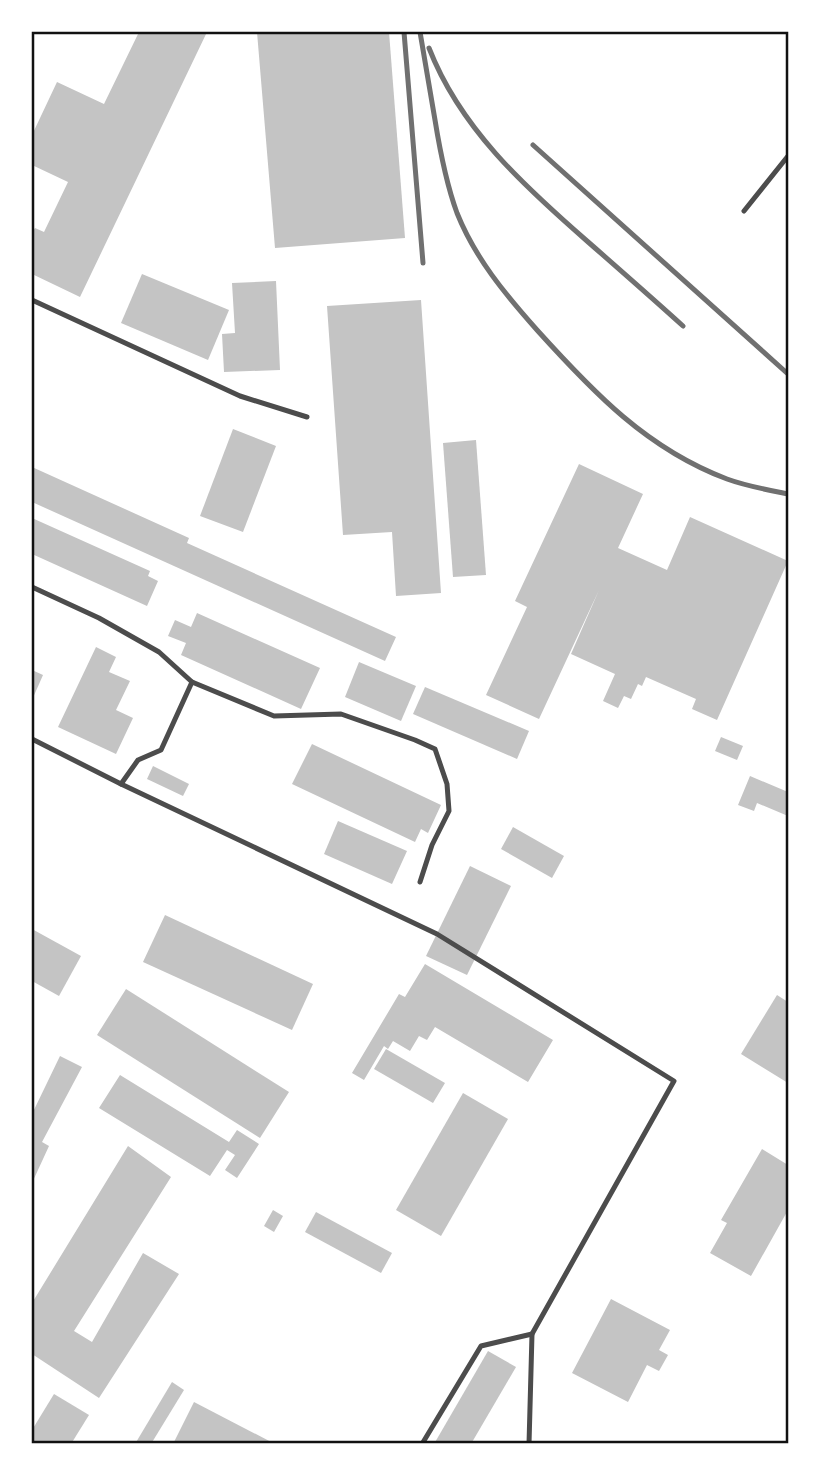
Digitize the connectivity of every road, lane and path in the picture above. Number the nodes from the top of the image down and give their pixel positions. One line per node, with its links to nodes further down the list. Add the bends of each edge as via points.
1 (789, 156): 2 (lane)
2 (744, 211)
3 (32, 300): 4 (lane, via 240,396)
4 (307, 417)
5 (32, 587): 6 (lane, via 159,652)
6 (192, 682): 8 (lane, via 161,750 138,760); 9 (lane, via 274,716 341,714 435,749 447,784 449,811)
7 (32, 739): 8 (lane)
8 (121, 784): 10 (lane, via 437,934 674,1082)
9 (420, 882)
10 (532, 1334): 11 (lane, via 481,1346); 12 (lane)
11 (422, 1444)
12 (529, 1444)

